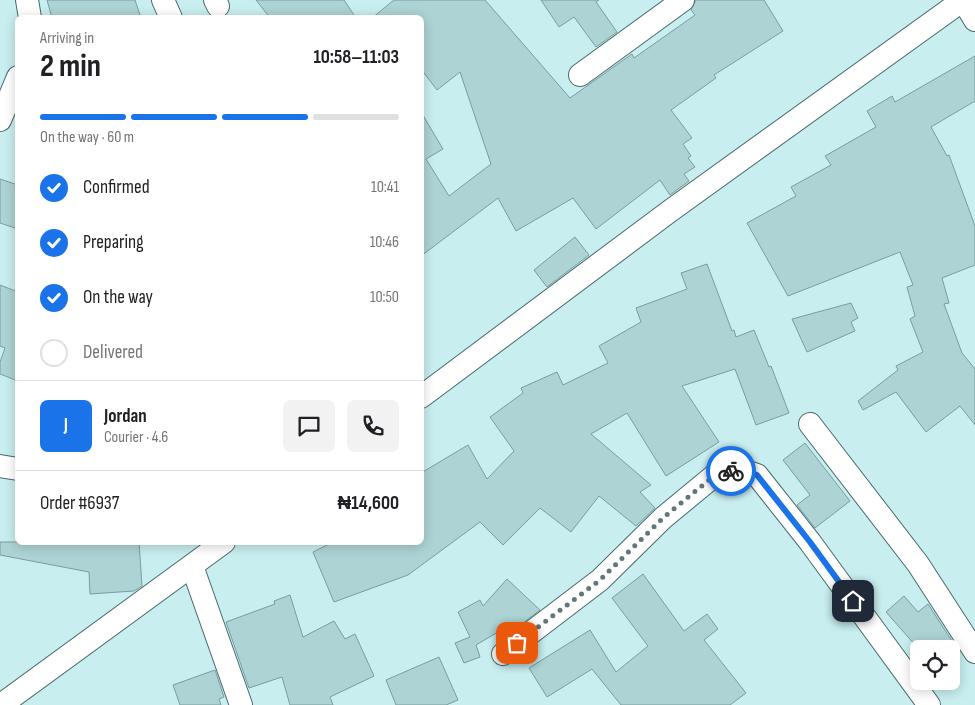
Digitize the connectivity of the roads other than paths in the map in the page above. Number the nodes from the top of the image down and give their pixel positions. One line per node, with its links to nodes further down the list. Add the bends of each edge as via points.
1 (27, 0): 5 (street)
2 (163, 0): 6 (street)
3 (683, 0): 8 (street)
4 (963, 0): 7 (street); 11 (street, via 670,211)
5 (30, 15)
6 (169, 15)
7 (975, 20)
8 (580, 75)
9 (15, 84): 10 (street)
10 (0, 120)
11 (424, 395)
12 (810, 424): 17 (street, via 918,564)
13 (0, 466): 14 (street)
14 (15, 468)
15 (220, 545): 16 (street)
16 (192, 566): 19 (street); 20 (street)
17 (975, 652)
18 (503, 654): 21 (street, via 600,580 663,518 715,475 740,469 757,475)
19 (1, 705)
20 (241, 705)
21 (929, 705)

